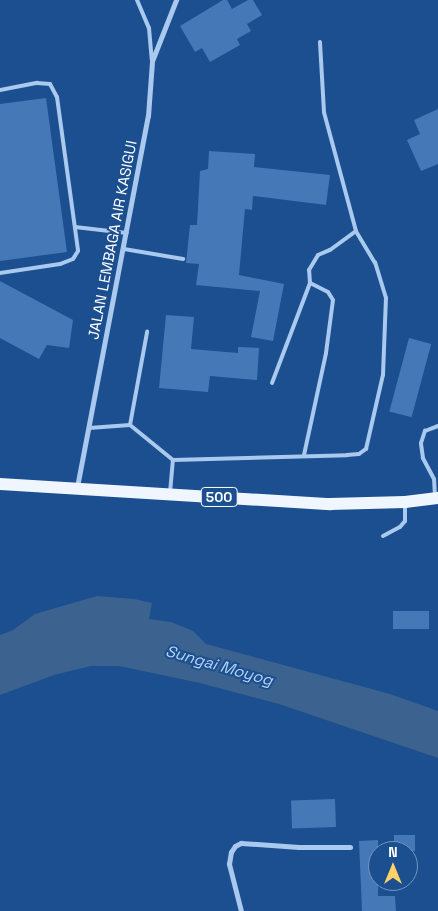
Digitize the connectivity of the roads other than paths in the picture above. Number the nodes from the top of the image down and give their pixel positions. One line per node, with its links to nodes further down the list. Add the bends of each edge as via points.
1 (137, 0): 4 (lane, via 149,28)
2 (176, 0): 4 (street, JALAN LEMBAGA AIR KASIGUI)
3 (320, 42): 7 (lane, via 324,112)
4 (152, 60): 8 (street, JALAN LEMBAGA AIR KASIGUI, via 148,116)
5 (0, 90): 6 (lane, via 50,84 57,97)
6 (75, 227): 8 (lane); 11 (lane, via 78,251 72,259 60,264)
7 (356, 231): 12 (lane, via 318,255 309,270); 18 (lane, via 375,262 386,298 383,374 366,449 359,454)
8 (127, 233): 9 (street, JALAN LEMBAGA AIR KASIGUI)
9 (124, 249): 10 (lane); 17 (street, JALAN LEMBAGA AIR KASIGUI)
10 (183, 259)
11 (0, 273)
12 (310, 283): 14 (lane); 18 (lane, via 328,292 333,300 333,310)
13 (147, 332): 15 (lane)
14 (272, 383)
15 (130, 425): 17 (lane); 19 (lane)
16 (438, 426): 23 (lane, via 425,431 421,443 423,458 434,480)
17 (89, 428): 21 (street, JALAN LEMBAGA AIR KASIGUI)
18 (304, 455): 19 (lane)
19 (173, 460): 22 (lane)
20 (0, 484): 21 (main road, 500)
21 (77, 488): 22 (main road, 500)
22 (170, 494): 24 (main road, 500, via 330,504)
23 (436, 499): 24 (main road, 500)
24 (405, 502): 25 (lane, via 405,521)
25 (383, 536)
26 (350, 847): 27 (street, via 242,843 235,846 229,864)
27 (242, 911)

